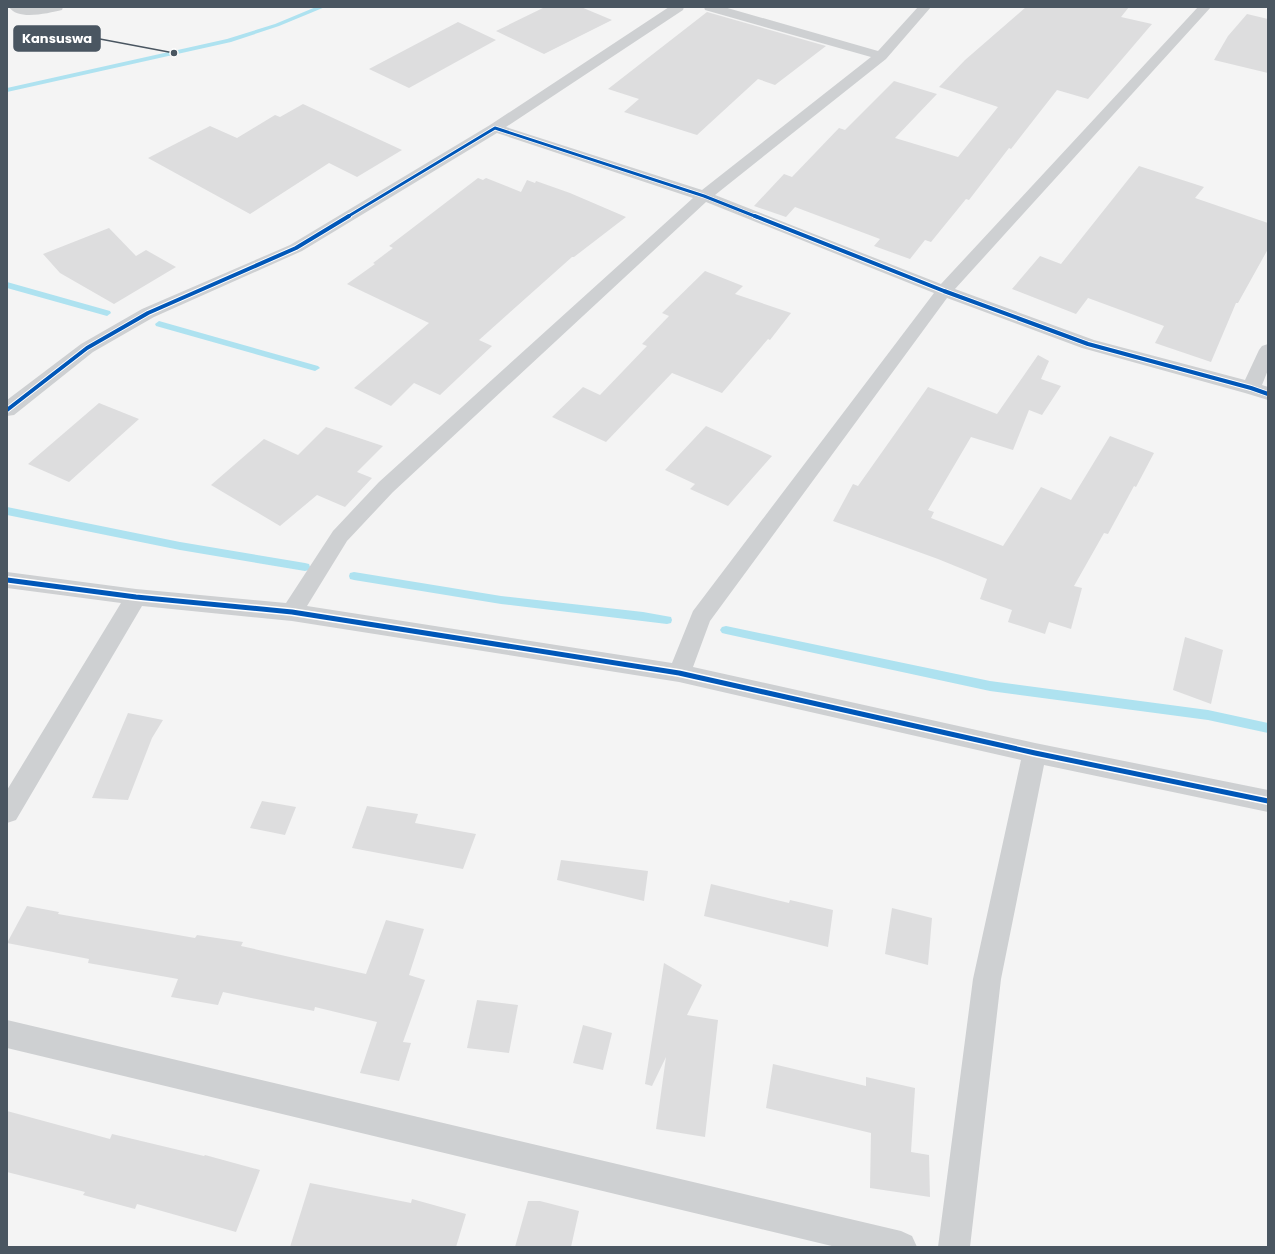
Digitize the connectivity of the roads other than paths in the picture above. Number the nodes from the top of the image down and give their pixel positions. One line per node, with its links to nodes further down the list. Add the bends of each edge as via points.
1 (15, 7): 2 (street, via 42,12)
2 (57, 7)
3 (678, 7): 8 (street)
4 (710, 7): 7 (street)
5 (925, 7): 7 (street)
6 (1206, 7): 10 (street)
7 (881, 56): 9 (street)
8 (495, 128): 9 (street); 14 (street, via 296,248 148,313 88,348)
9 (704, 196): 10 (street); 17 (street, via 386,487 340,536)
10 (944, 290): 12 (street, via 1088,344); 18 (street, via 701,617)
11 (1268, 350): 12 (street)
12 (1251, 388): 13 (street)
13 (1268, 394)
14 (7, 410)
15 (7, 580): 16 (street)
16 (136, 597): 17 (street); 21 (street)
17 (292, 612): 18 (street)
18 (679, 672): 19 (street)
19 (1035, 753): 20 (street); 24 (street, via 987,979)
20 (1268, 801)
21 (7, 812)
22 (7, 1034): 23 (street)
23 (901, 1247)
24 (954, 1247)

